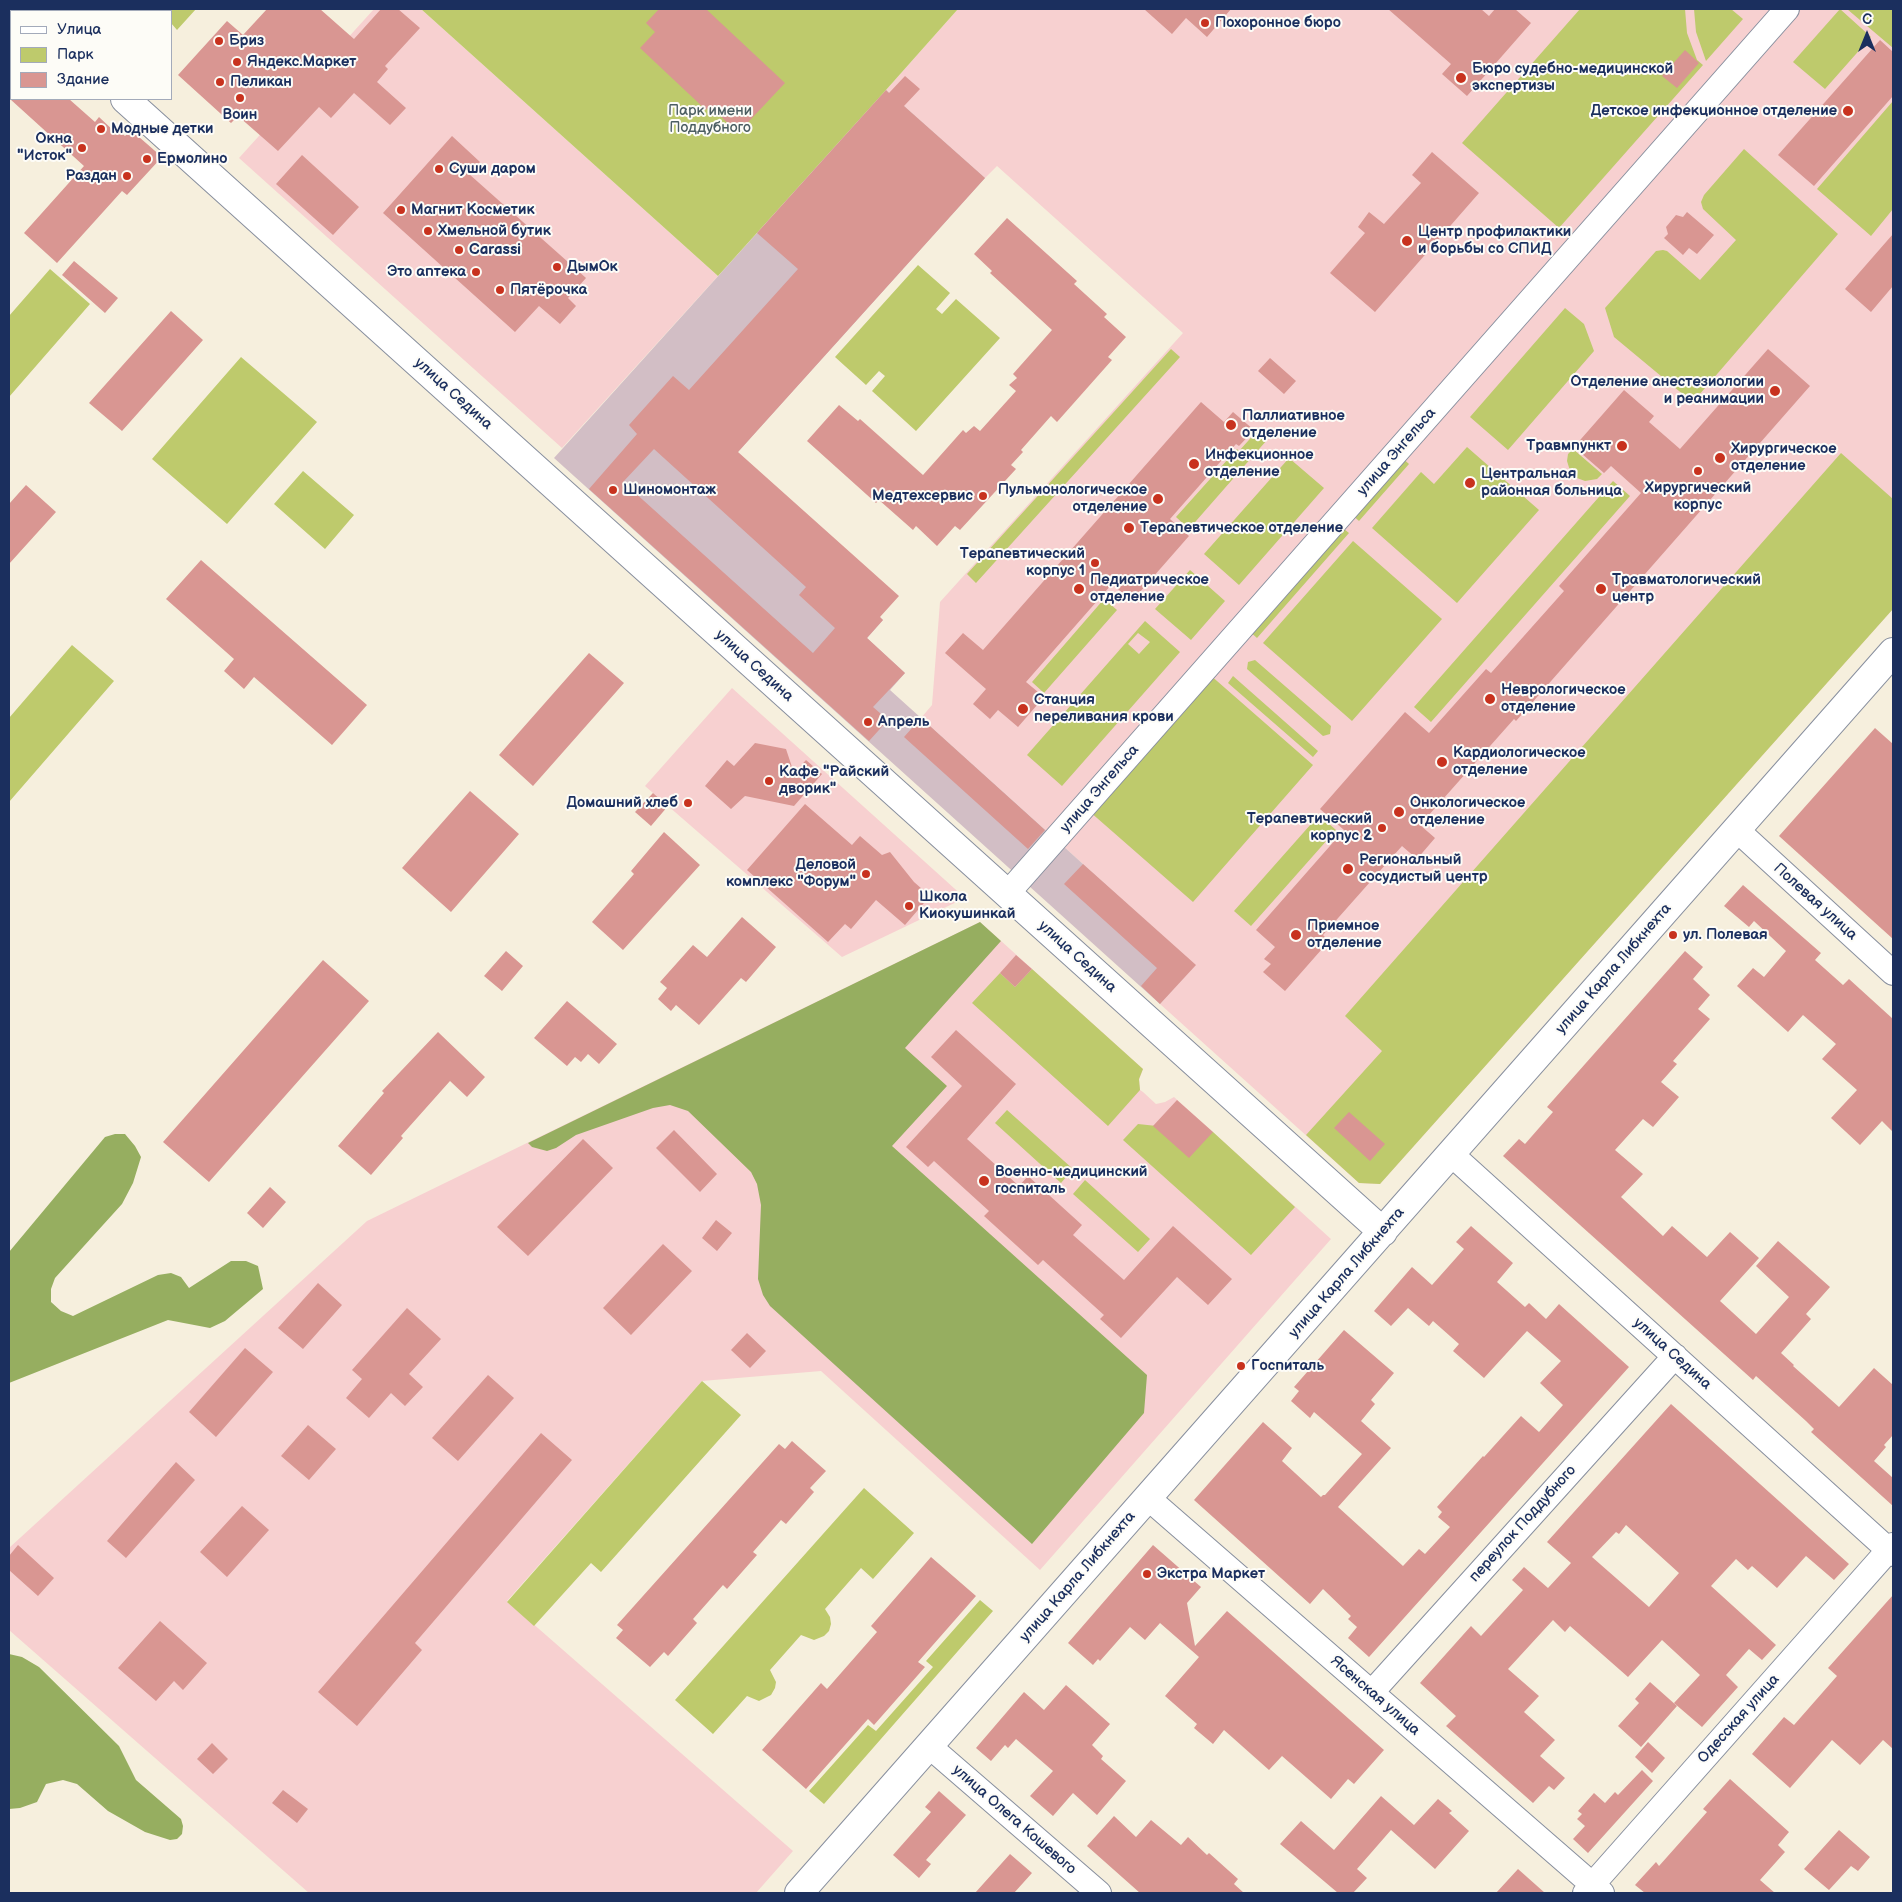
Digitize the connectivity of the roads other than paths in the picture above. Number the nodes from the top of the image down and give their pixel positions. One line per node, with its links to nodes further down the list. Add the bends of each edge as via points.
1 (1787, 9): 5 (street, улица Энгельса)
2 (126, 100): 5 (street, улица Седина)
3 (1893, 652): 4 (street, улица Карла Либкнехта)
4 (1737, 830): 6 (street, Полевая улица); 7 (street, улица Карла Либкнехта)
5 (1007, 894): 8 (street, улица Седина)
6 (1893, 973)
7 (1452, 1154): 8 (street, улица Карла Либкнехта); 9 (street, улица Седина)
8 (1383, 1232): 10 (street, улица Карла Либкнехта)
9 (1675, 1356): 11 (street, улица Седина); 12 (street, переулок Поддубного)
10 (1148, 1498): 12 (street, Ясенская улица); 13 (street, улица Карла Либкнехта)
11 (1892, 1549): 14 (street, Одесская улица)
12 (1372, 1692): 14 (street, Ясенская улица)
13 (929, 1746): 15 (street, улица Карла Либкнехта); 16 (street, улица Олега Кошевого)
14 (1593, 1890)
15 (799, 1893)
16 (1098, 1893)

